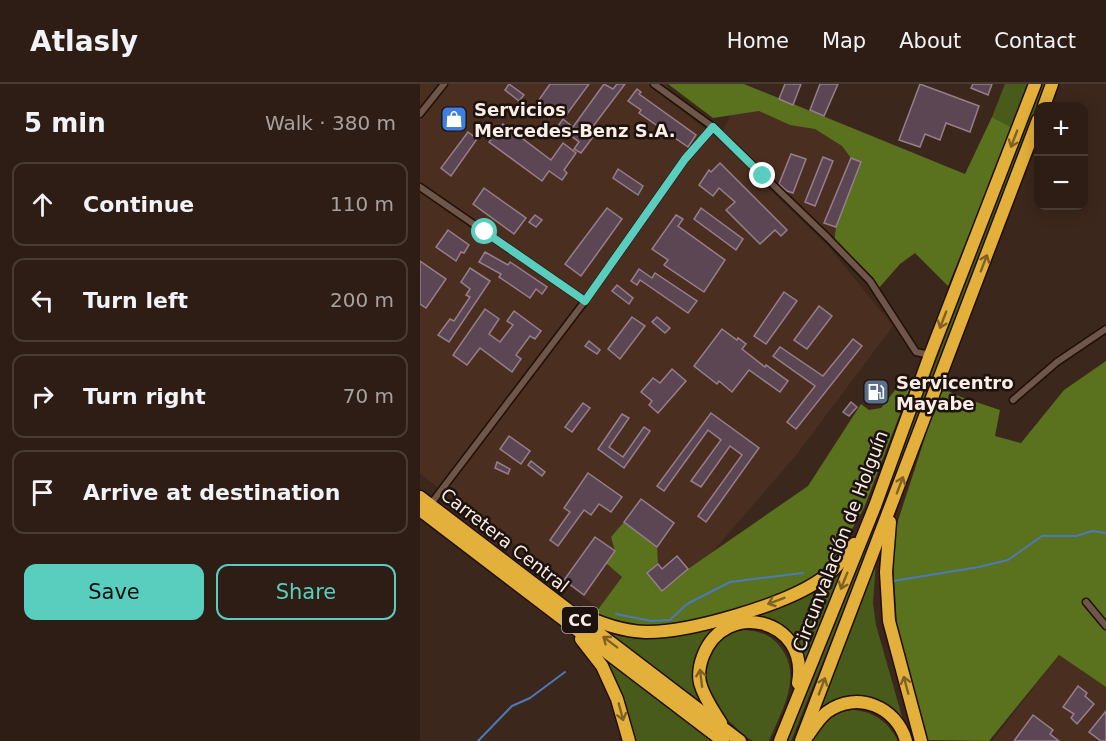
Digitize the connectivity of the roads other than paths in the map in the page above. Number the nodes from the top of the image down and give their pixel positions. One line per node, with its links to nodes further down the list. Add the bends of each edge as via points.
1 (444, 84): 6 (street)
2 (654, 84): 7 (street)
3 (1035, 84): 12 (highway, Circunvalación de Holguín, one-way to 12)
4 (1052, 84): 5 (highway)
5 (1045, 102)
6 (420, 114)
7 (713, 127): 10 (street, via 685,159); 12 (street, via 870,281 916,352)
8 (1034, 131): 15 (highway, Circunvalación de Holguín, one-way to 8)
9 (420, 187): 10 (street)
10 (585, 301): 16 (street)
11 (1106, 329): 13 (street)
12 (930, 355): 14 (highway, Circunvalación de Holguín)
13 (1013, 400)
14 (875, 506): 18 (highway, one-way to 18, via 839,566 799,592 750,611 685,628 645,632 615,627); 22 (highway, Circunvalación de Holguín, one-way to 22)
15 (891, 507): 25 (highway, Circunvalación de Holguín, one-way to 15); 27 (highway, one-way to 15, via 889,621 886,572)
16 (422, 508): 18 (highway, Carretera Central / CC); 20 (highway, Carretera Central / CC)
17 (1086, 602): 19 (street)
18 (558, 603): 21 (highway, Carretera Central / CC, one-way to 18)
19 (1106, 626)
20 (571, 627): 21 (highway, Carretera Central / CC); 23 (highway, one-way to 23, via 602,666)
21 (725, 736): 22 (highway, one-way to 22, via 705,698 700,663 706,647 718,633 746,622 776,629 796,652 799,675); 24 (highway, Carretera Central / CC)
22 (782, 737)
23 (629, 741)
24 (740, 741)
25 (802, 741): 26 (highway, via 825,713 854,702 884,709 896,719)
26 (906, 741)
27 (921, 741)

